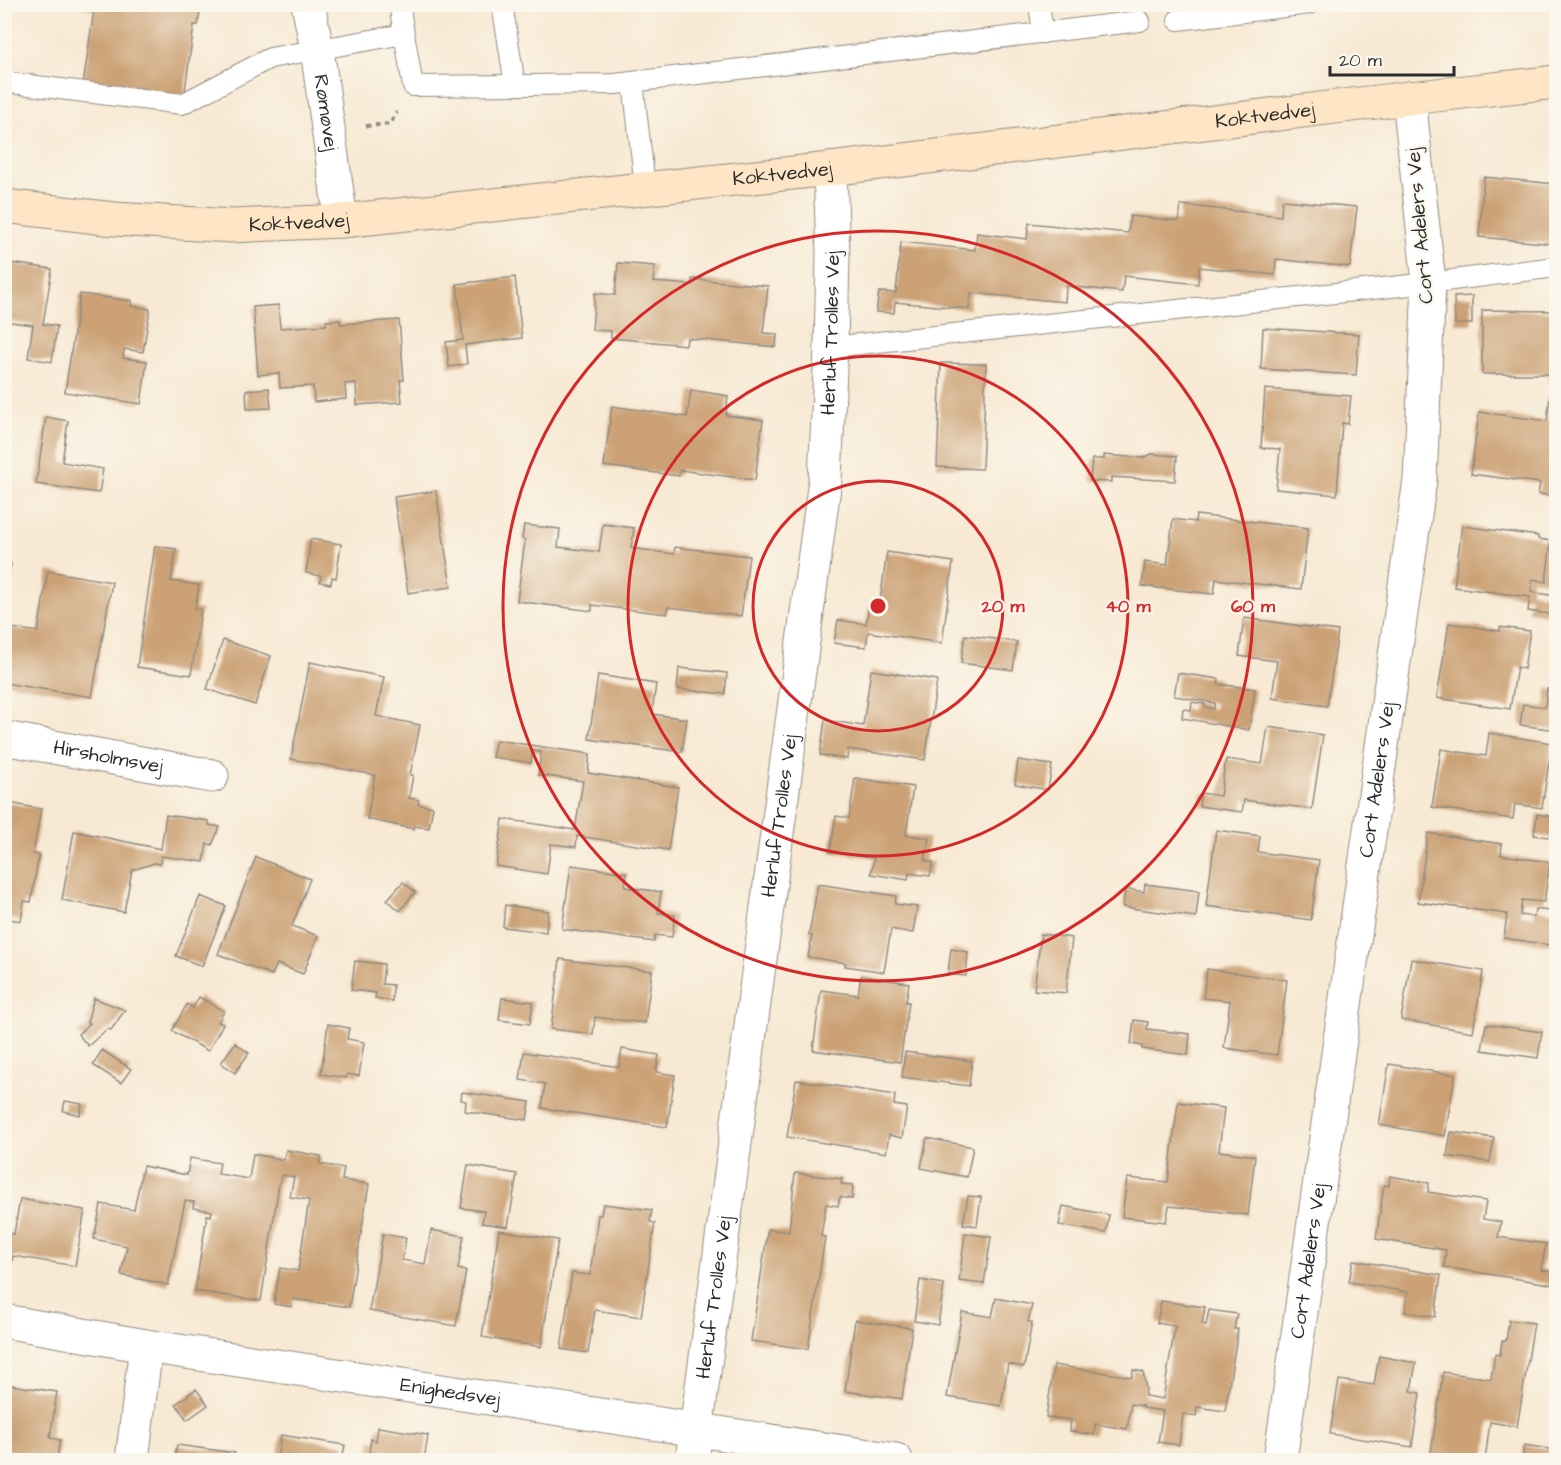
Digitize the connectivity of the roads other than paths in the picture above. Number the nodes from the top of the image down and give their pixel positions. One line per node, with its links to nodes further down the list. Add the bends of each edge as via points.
1 (308, 4): 10 (street, Rømøvej)
2 (399, 4): 9 (lane)
3 (502, 4): 14 (lane)
4 (1038, 4): 8 (lane)
5 (1309, 4): 6 (lane)
6 (1178, 20)
7 (1140, 21): 8 (lane)
8 (1043, 33): 12 (lane)
9 (404, 34): 10 (lane); 14 (lane, via 413,86)
10 (317, 49): 11 (lane, via 270,58 182,105); 19 (street, Rømøvej)
11 (4, 82)
12 (633, 82): 14 (lane); 17 (lane)
13 (1557, 82): 15 (street, Koktvedvej)
14 (515, 85)
15 (1409, 98): 16 (street, Koktvedvej); 21 (street, Cort Adelers Vej)
16 (830, 169): 17 (street, Koktvedvej); 22 (street, Herluf Trolles Vej)
17 (645, 187): 19 (street, Koktvedvej)
18 (4, 206): 19 (street, Koktvedvej, via 114,219 232,226)
19 (341, 221)
20 (1557, 267): 21 (lane)
21 (1429, 283): 22 (lane); 30 (street, Cort Adelers Vej, via 1420,480)
22 (831, 347): 27 (street, Herluf Trolles Vej, via 825,480)
23 (4, 738): 24 (street, Hirsholmsvej)
24 (212, 776)
25 (4, 1321): 26 (street, Enighedsvej)
26 (146, 1346): 27 (street, Enighedsvej); 28 (street)
27 (694, 1445): 29 (street, Enighedsvej)
28 (132, 1461)
29 (896, 1461)
30 (1280, 1461)

